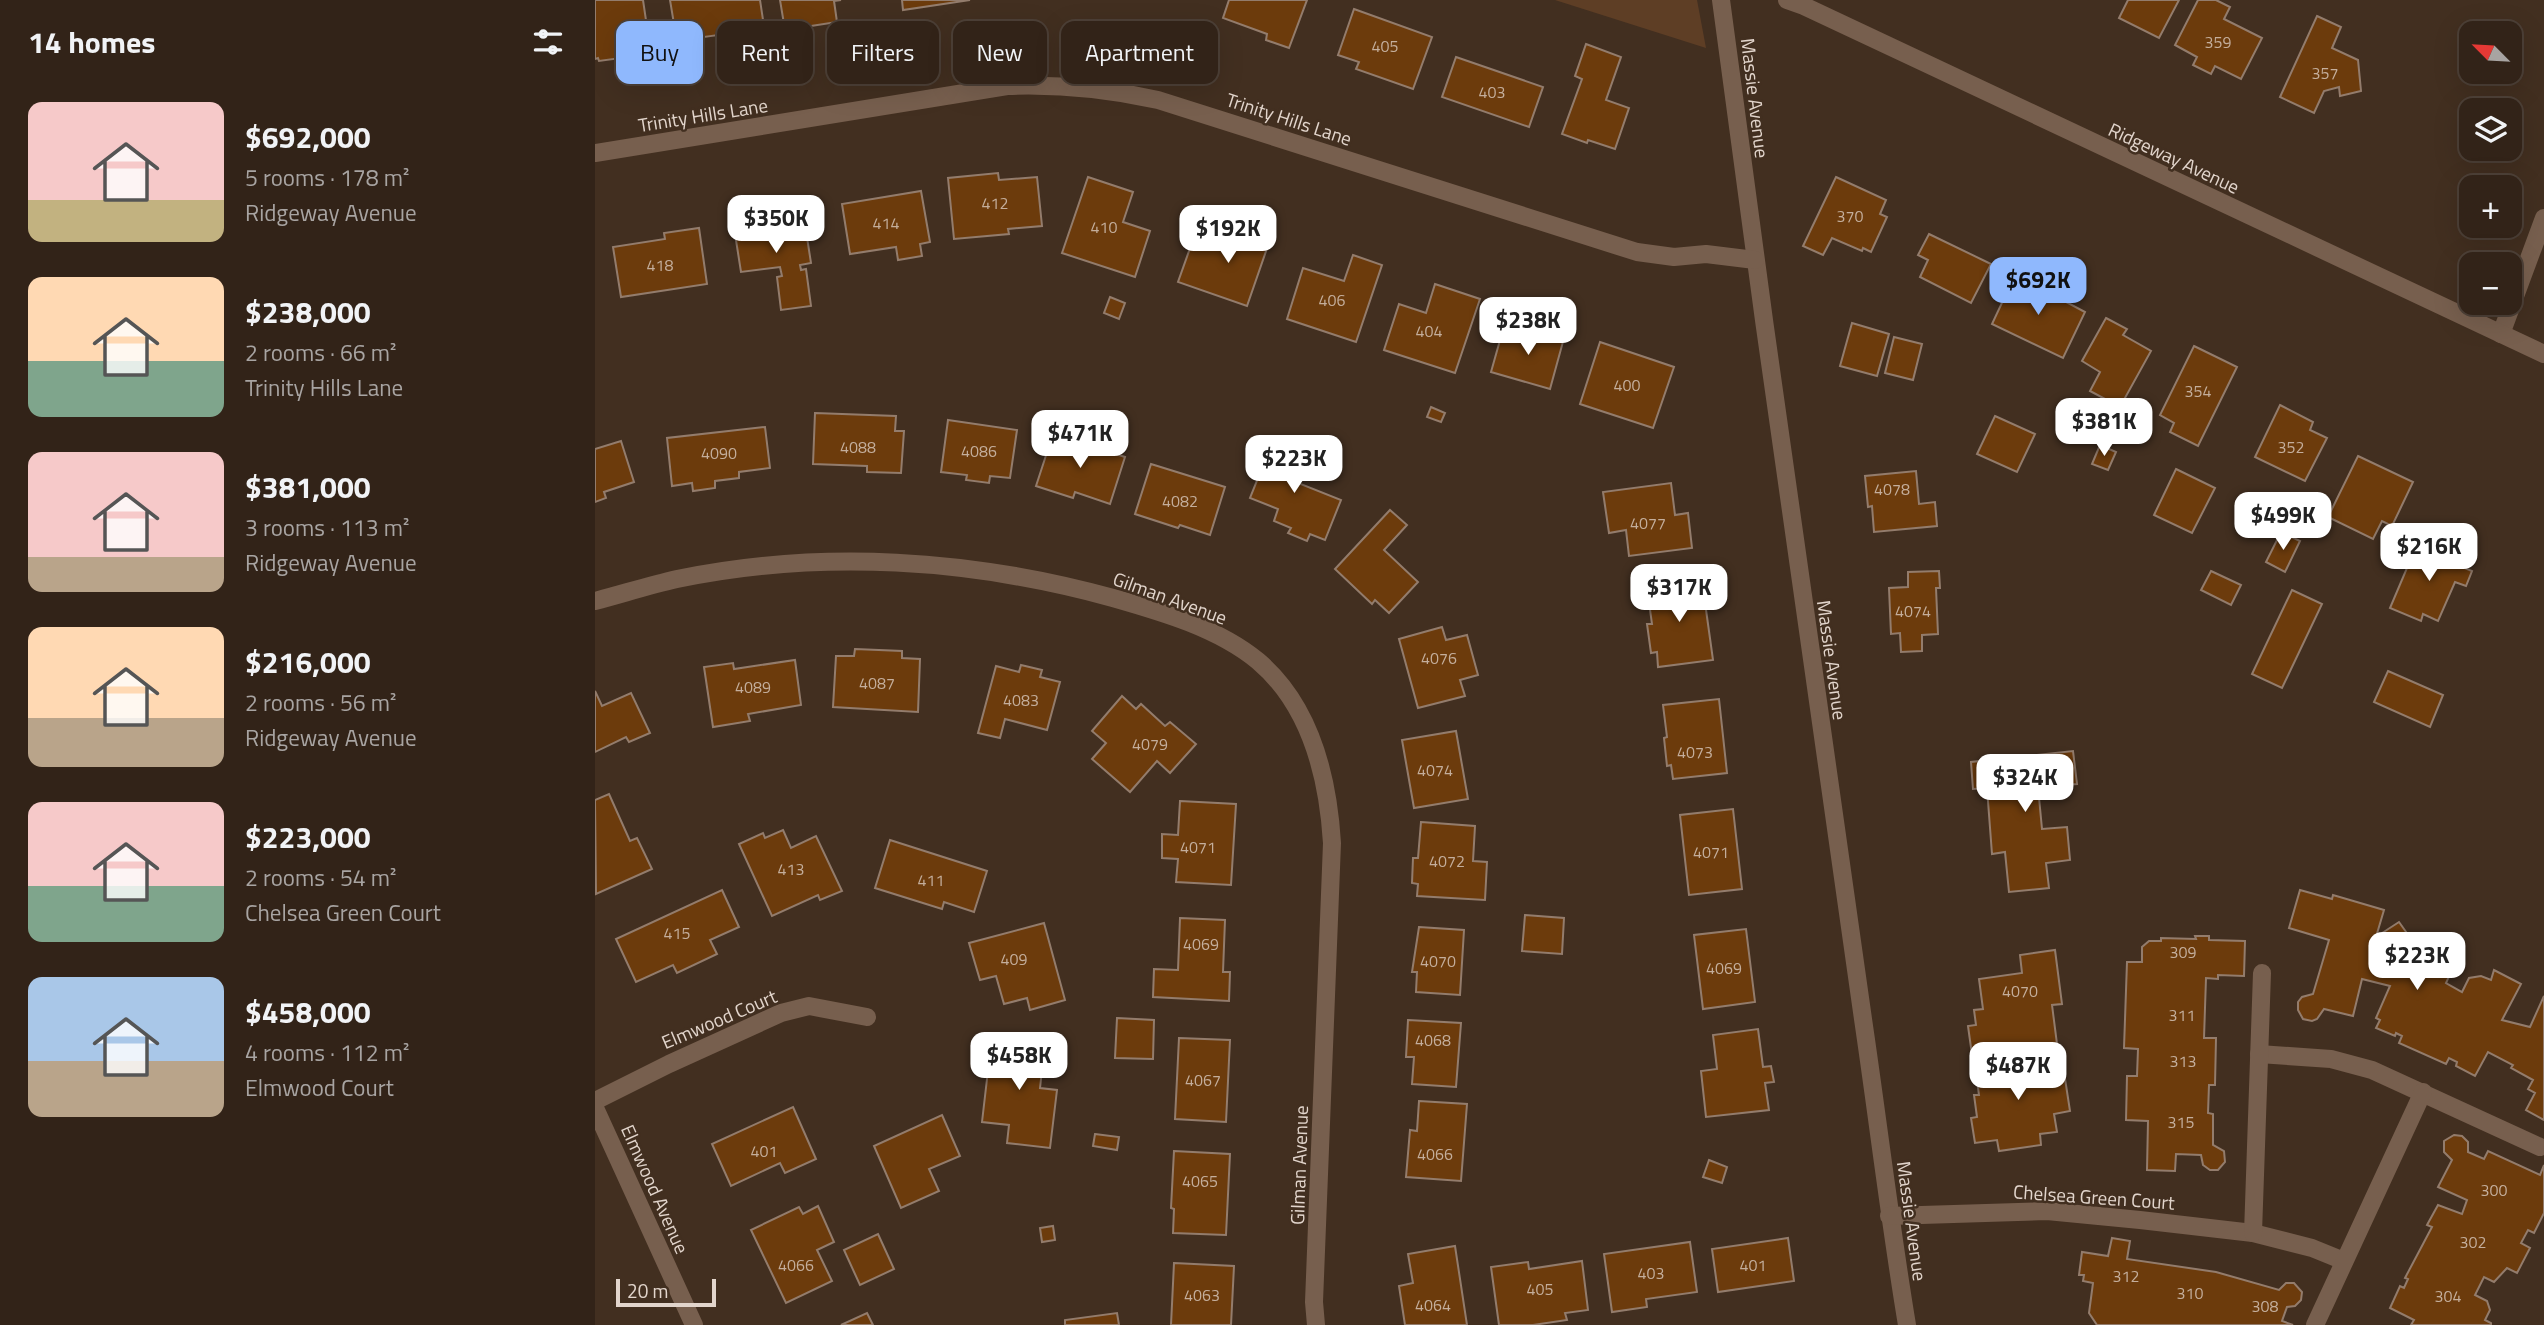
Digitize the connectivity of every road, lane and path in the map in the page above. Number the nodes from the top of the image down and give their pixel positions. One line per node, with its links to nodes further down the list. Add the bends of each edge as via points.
1 (1721, 0): 5 (street, Massie Avenue)
2 (1787, 0): 6 (street, Ridgeway Avenue)
3 (595, 153): 5 (street, Trinity Hills Lane, via 1007,86 1084,87 1158,100 1637,252)
4 (2544, 218): 6 (street)
5 (1755, 260): 16 (street, Massie Avenue)
6 (2501, 334): 7 (street, Ridgeway Avenue)
7 (2544, 354)
8 (595, 601): 20 (street, Gilman Avenue, via 677,579 782,564 859,560 964,567 1060,583 1138,605 1216,635 1259,662 1296,706 1317,750 1330,810)
9 (2262, 973): 11 (street)
10 (867, 1017): 13 (street, Elmwood Court, via 809,1006 781,1013)
11 (2259, 1055): 12 (street, via 2331,1059); 17 (street)
12 (2423, 1092): 15 (street); 18 (street)
13 (595, 1101)
14 (595, 1108): 19 (street, Elmwood Avenue)
15 (2540, 1147)
16 (1889, 1216): 17 (street, Chelsea Green Court, via 2047,1211); 21 (street, Massie Avenue)
17 (2253, 1233): 18 (street, Chelsea Green Court)
18 (2344, 1261): 22 (street)
19 (694, 1325)
20 (1316, 1325)
21 (1907, 1325)
22 (2315, 1325)

